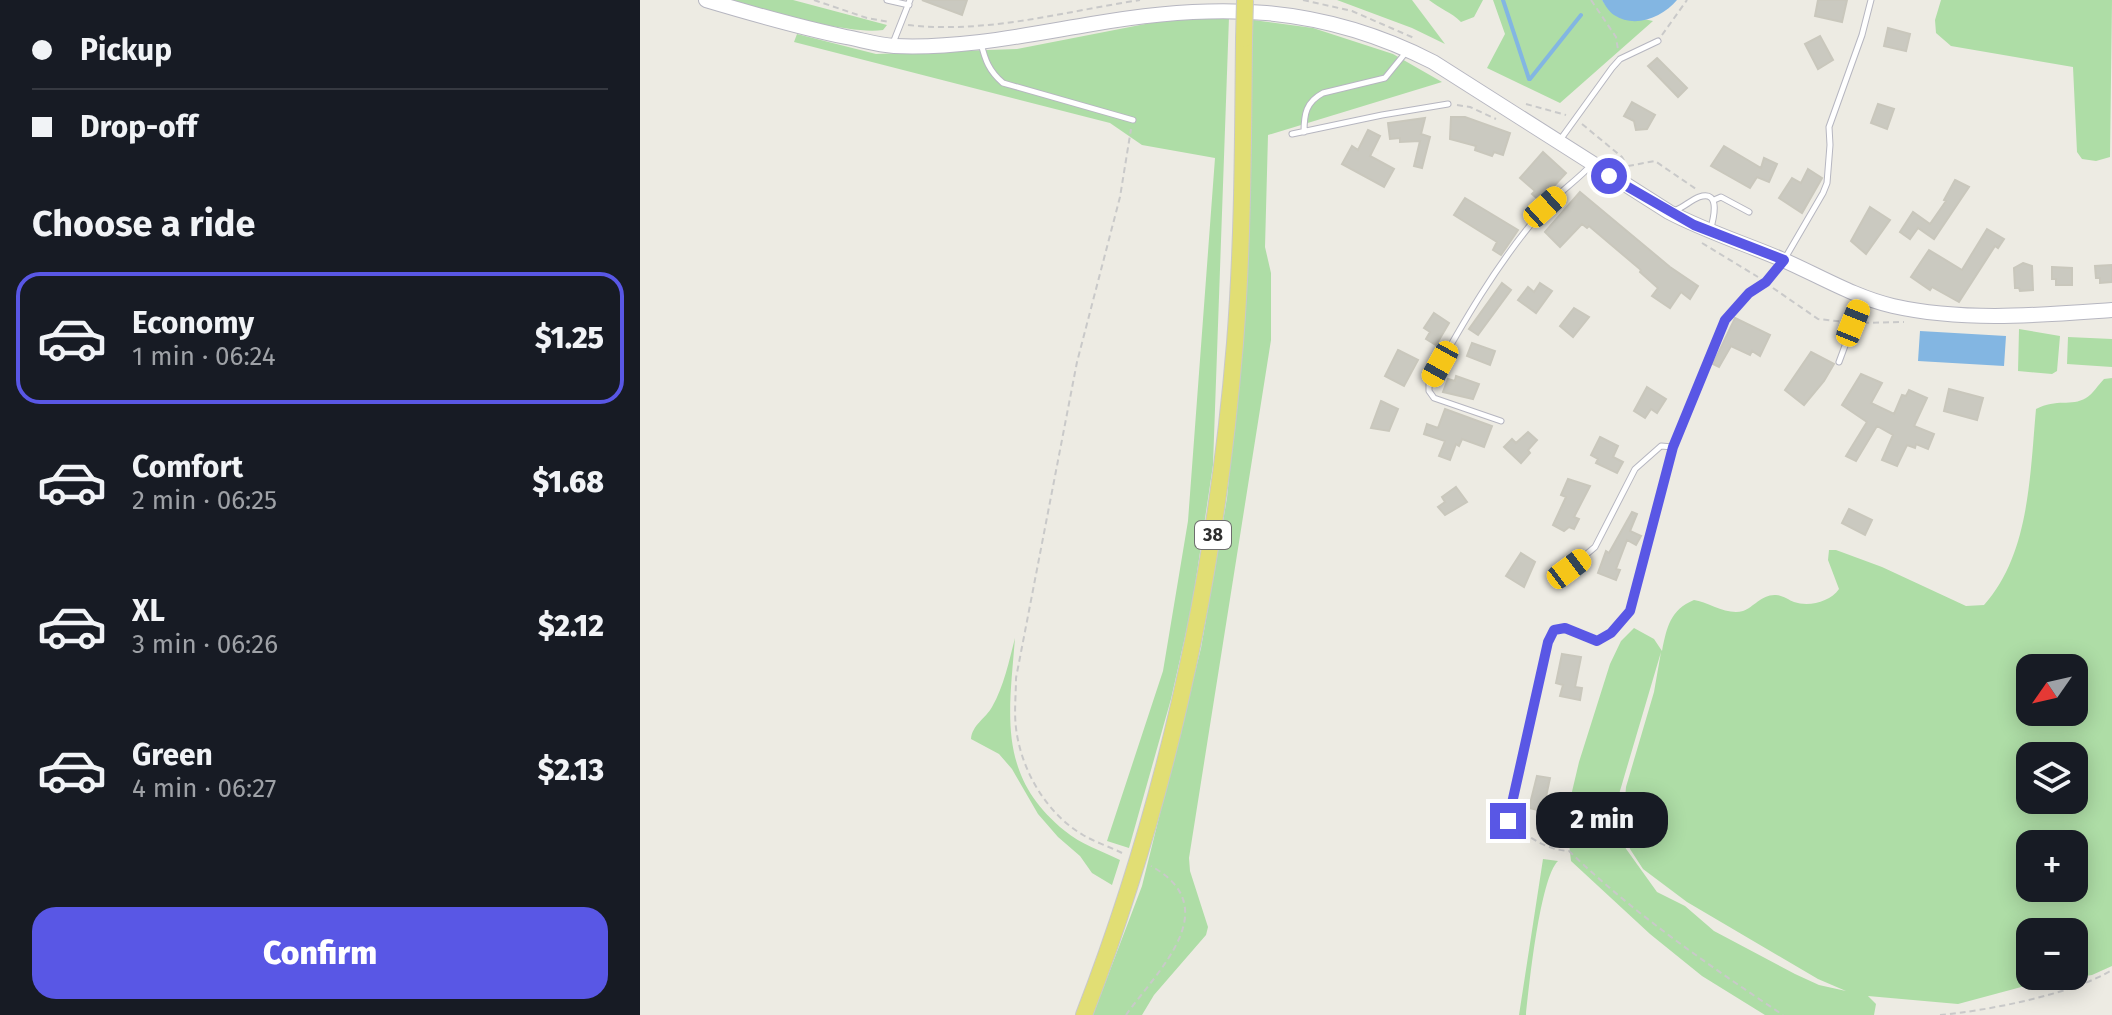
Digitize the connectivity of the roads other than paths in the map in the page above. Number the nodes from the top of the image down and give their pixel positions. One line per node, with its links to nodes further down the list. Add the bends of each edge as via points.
1 (706, 0): 9 (street, via 792,26)
2 (887, 0): 5 (lane)
3 (1245, 0): 28 (main road, 38, bridge, via 1235,339 1214,527 1161,783)
4 (1871, 0): 20 (lane, via 1829,127 1827,183)
5 (910, 3): 9 (lane)
6 (1658, 41): 14 (lane, via 1620,59)
7 (981, 43): 8 (street, via 1214,9 1317,20); 9 (street); 11 (lane, via 985,62 1003,83)
8 (1413, 44): 12 (lane, via 1385,78 1314,98 1306,107); 14 (street)
9 (892, 46)
10 (1448, 104): 12 (lane)
11 (1133, 120)
12 (1304, 132): 13 (lane)
13 (1292, 134)
14 (1559, 142): 15 (street)
15 (1592, 164): 17 (street); 24 (lane, via 1520,237 1429,384 1434,398)
16 (1714, 200): 17 (lane, via 1700,197); 18 (lane, via 1721,197); 19 (lane)
17 (1669, 212): 19 (street)
18 (1749, 212)
19 (1710, 232): 20 (street)
20 (1784, 260): 21 (street); 25 (lane, via 1725,320)
21 (1863, 296): 22 (street, via 1950,314); 23 (lane)
22 (2112, 310)
23 (1839, 362)
24 (1501, 421)
25 (1673, 447): 26 (lane, via 1661,446 1638,464 1595,547); 27 (lane, via 1630,611 1597,641 1565,628 1554,630 1548,642)
26 (1569, 569)
27 (1508, 821)
28 (1084, 1015)

